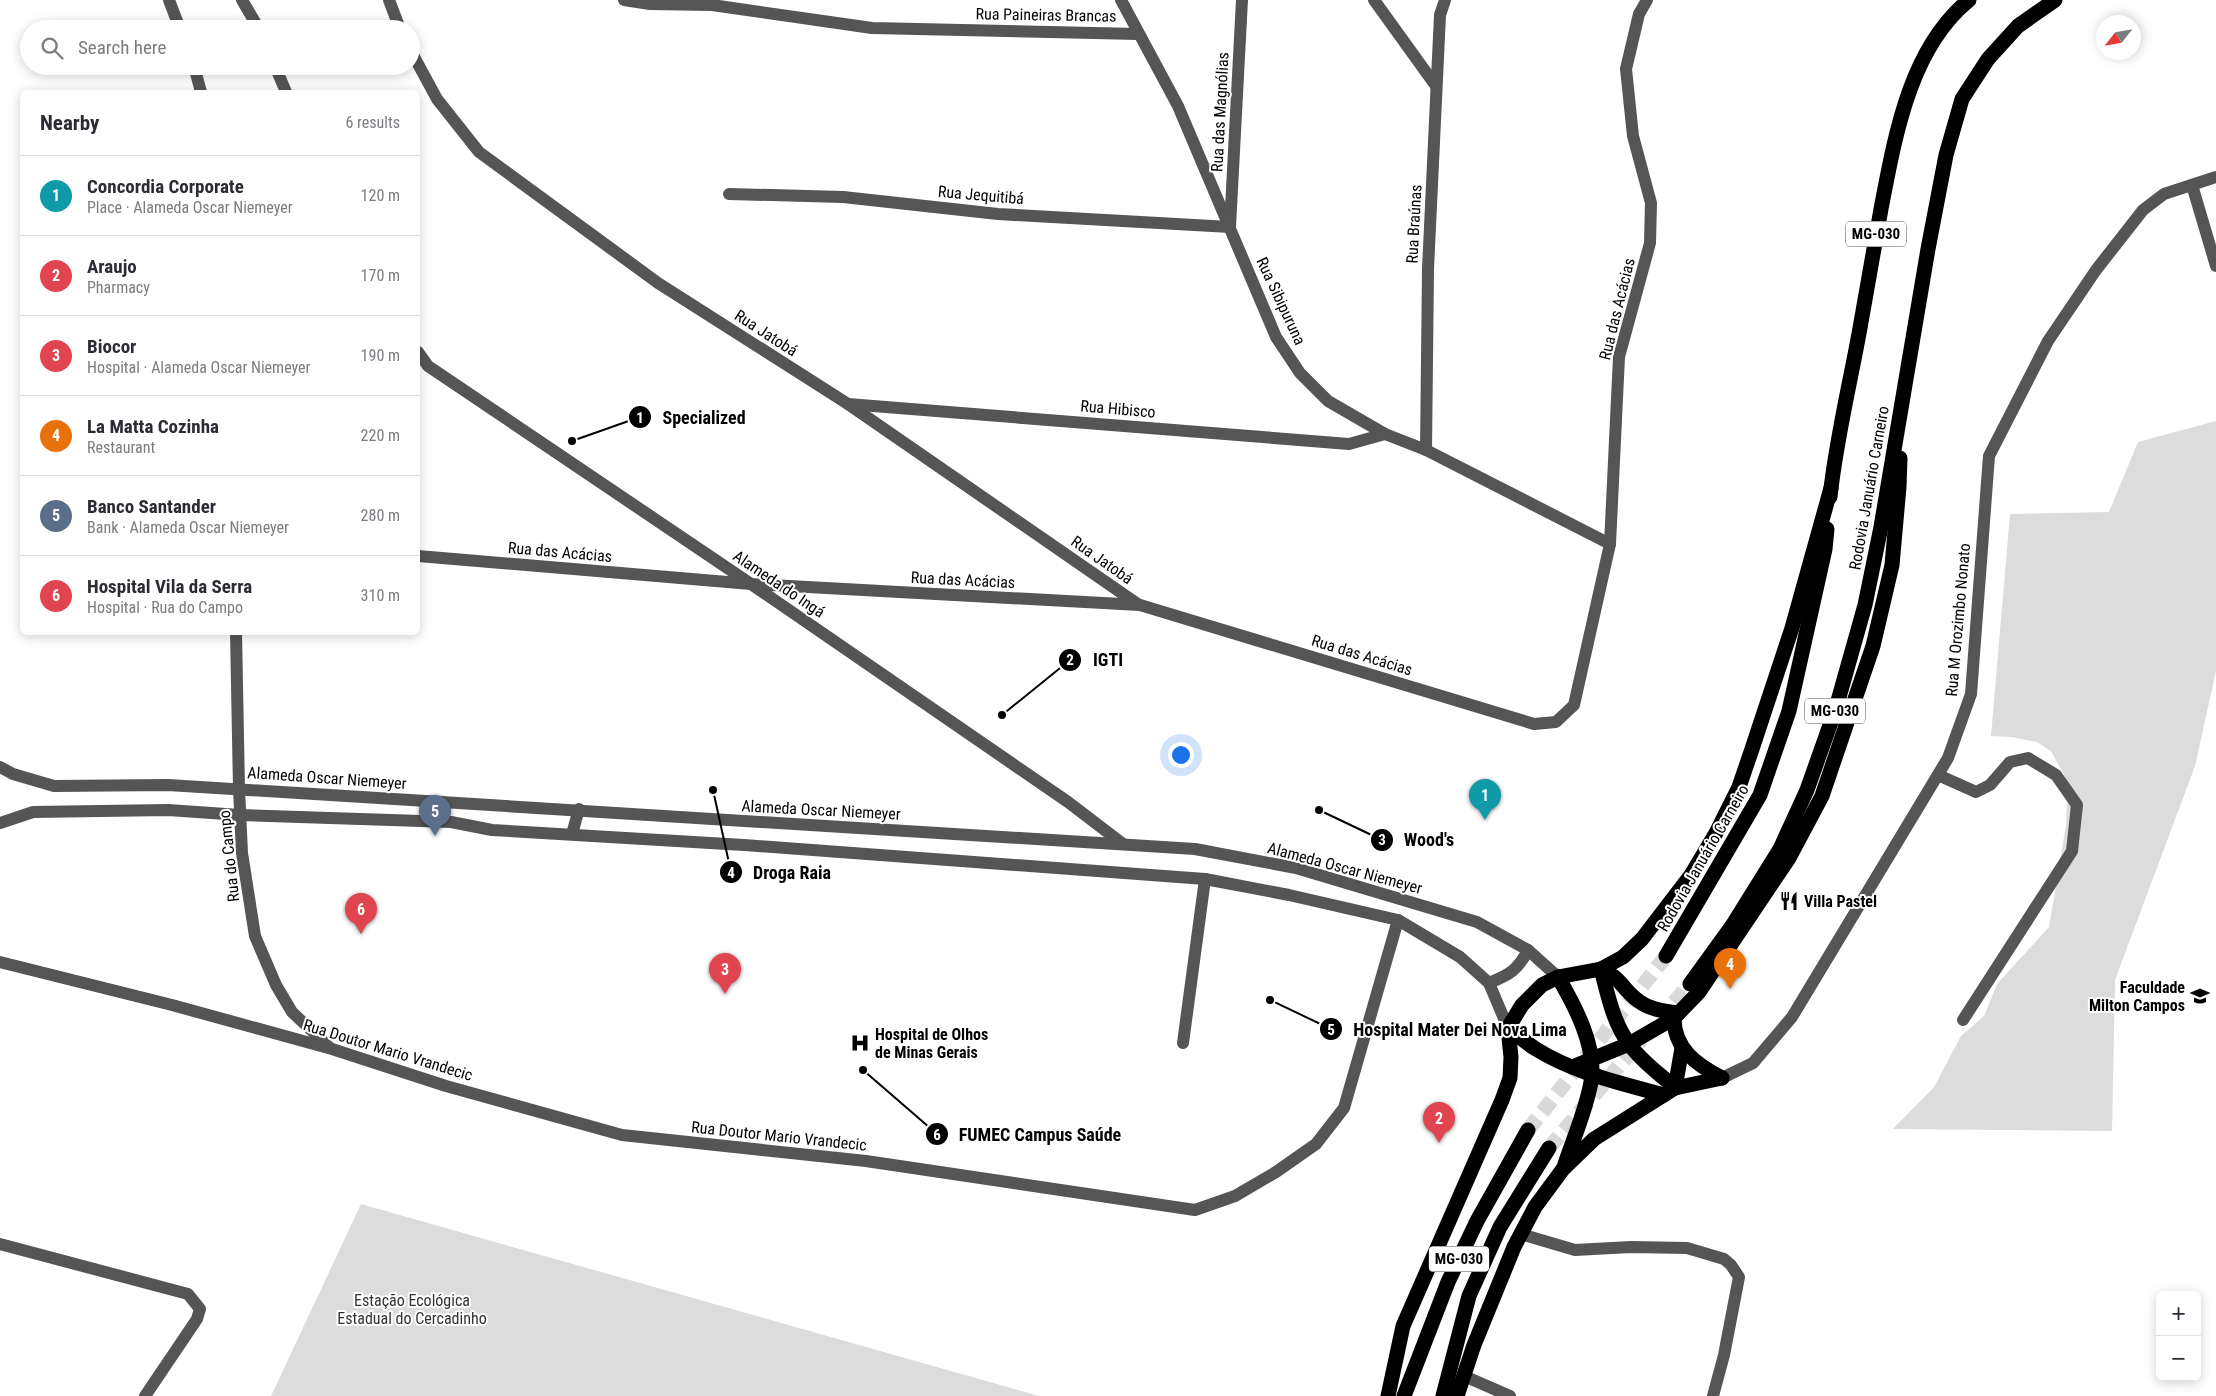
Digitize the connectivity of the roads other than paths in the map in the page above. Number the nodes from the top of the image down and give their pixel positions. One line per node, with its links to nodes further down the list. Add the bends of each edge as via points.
1 (169, 0): 12 (street)
2 (242, 0): 13 (street)
3 (389, 0): 14 (street)
4 (624, 0): 15 (street, Rua Paineiras Brancas, via 650,4 712,5 872,28)
5 (1121, 0): 15 (street, Rua Sibipuruna)
6 (1242, 0): 25 (street, Rua das Magnólias)
7 (1374, 0): 19 (street)
8 (1445, 0): 19 (street, Rua Braúnas, via 1440,15)
9 (1647, 0): 33 (street, Rua das Acácias, via 1638,14 1626,69 1632,136 1651,202 1650,243 1619,357)
10 (1969, 0): 32 (highway, Rodovia Januário Carneiro / MG-030, via 1937,34 1918,70 1902,115 1889,166)
11 (2055, 0): 29 (highway, Rodovia Januário Carneiro / MG-030, via 2018,26 1988,59 1962,99 1946,156)
12 (177, 20)
13 (254, 20)
14 (397, 20)
15 (1138, 34): 25 (street, Rua Sibipuruna, via 1178,106)
16 (420, 68): 28 (street, Rua Jatobá, via 437,99 479,152 658,283)
17 (196, 75): 20 (street)
18 (279, 75): 21 (street)
19 (1436, 86): 31 (street, Rua Braúnas, via 1428,269)
20 (200, 90)
21 (285, 90)
22 (2216, 177): 23 (street, Rua M Orozimbo Nonato)
23 (2192, 185): 26 (street); 39 (street, Rua M Orozimbo Nonato, via 2164,194 2143,210 2096,270 2048,341 1989,456 1970,694 1948,758)
24 (729, 194): 25 (street, Rua Jequitibá, via 842,197 998,214)
25 (1230, 227): 30 (street, Rua Sibipuruna, via 1276,337 1300,373 1328,401)
26 (2216, 266)
27 (423, 366): 35 (street, Alameda do Ingá)
28 (848, 404): 30 (street, Rua Hibisco, via 1349,444); 36 (street, Rua Jatobá)
29 (1900, 407): 54 (highway, Rodovia Januário Carneiro / MG-030, via 1866,605 1836,708 1807,790 1780,849 1732,926); 55 (highway, via 1900,487 1892,565 1873,646 1822,796 1789,858 1747,923 1699,992)
30 (1385, 434): 31 (street, Rua Sibipuruna)
31 (1426, 450): 33 (street, Rua Sibipuruna)
32 (1831, 488): 49 (highway, Rodovia Januário Carneiro / MG-030, via 1825,549 1789,711 1760,795); 51 (highway, via 1792,628 1739,788 1691,875 1642,939 1623,957)
33 (1610, 544): 36 (street, Rua das Acácias, via 1574,706 1556,722 1534,724)
34 (420, 556): 35 (street, Rua das Acácias)
35 (751, 584): 36 (street, Rua das Acácias); 45 (street, Alameda do Ingá, via 1068,802)
36 (1140, 605)
37 (236, 635): 40 (street, Rua do Campo)
38 (0, 767): 40 (street, Alameda Oscar Niemeyer, via 54,786 168,785)
39 (1938, 775): 56 (street, via 1976,792 1990,785 2010,762 2028,758 2056,775 2077,805 2072,851); 63 (street, Rua M Orozimbo Nonato, via 1792,1017 1753,1063)
40 (239, 789): 41 (street, Alameda Oscar Niemeyer); 42 (street, Rua do Campo)
41 (579, 809): 44 (street); 45 (street, Alameda Oscar Niemeyer)
42 (240, 815): 43 (street, via 168,810 33,812); 44 (street, via 451,822 492,830); 61 (street, Rua do Campo, via 242,853 255,936 276,985 292,1012)
43 (0, 823)
44 (572, 834): 46 (street)
45 (1123, 844): 48 (street, Alameda Oscar Niemeyer, via 1195,849 1296,868 1477,922)
46 (1206, 880): 47 (street); 58 (street)
47 (1398, 920): 53 (street, via 1460,957); 61 (street, Rua Doutor Mario Vrandecic, via 1344,1108 1316,1144 1276,1172 1235,1196 1195,1210 866,1161 622,1135 446,1086)
48 (1528, 950): 52 (street, Alameda Oscar Niemeyer); 53 (street, via 1521,965)
49 (1666, 956)
50 (0, 962): 61 (street, Rua Doutor Mario Vrandecic, via 172,1004)
51 (1601, 969): 52 (highway); 55 (highway, via 1614,975 1641,1003); 59 (highway, via 1612,1012)
52 (1558, 977): 57 (highway, via 1542,985 1522,1005); 62 (highway, via 1577,1008)
53 (1489, 984): 57 (street)
54 (1690, 984)
55 (1676, 1016): 59 (highway); 60 (highway, via 1676,1034)
56 (1963, 1020)
57 (1508, 1028): 62 (highway, via 1536,1049 1575,1066); 72 (highway, via 1510,1078 1403,1326)
58 (1184, 1043)
59 (1629, 1044): 62 (highway); 64 (highway)
60 (1682, 1048): 63 (highway, via 1697,1064); 64 (highway)
61 (332, 1049)
62 (1591, 1066): 64 (highway); 67 (highway, via 1580,1118)
63 (1722, 1078): 64 (highway)
64 (1670, 1091): 67 (highway, via 1594,1139)
65 (1528, 1130): 73 (highway, MG-030, via 1477,1220 1448,1282)
66 (1549, 1148): 74 (highway, MG-030, via 1500,1227 1469,1296)
67 (1563, 1169): 68 (highway, via 1535,1207)
68 (1521, 1234): 70 (highway); 77 (street, via 1575,1250 1687,1248 1724,1259 1739,1277)
69 (0, 1244): 71 (street, via 188,1294 200,1308 197,1319)
70 (1464, 1376): 75 (highway); 76 (street)
71 (145, 1396)
72 (1388, 1396)
73 (1404, 1396)
74 (1443, 1396)
75 (1457, 1396)
76 (1510, 1396)
77 (1713, 1396)

